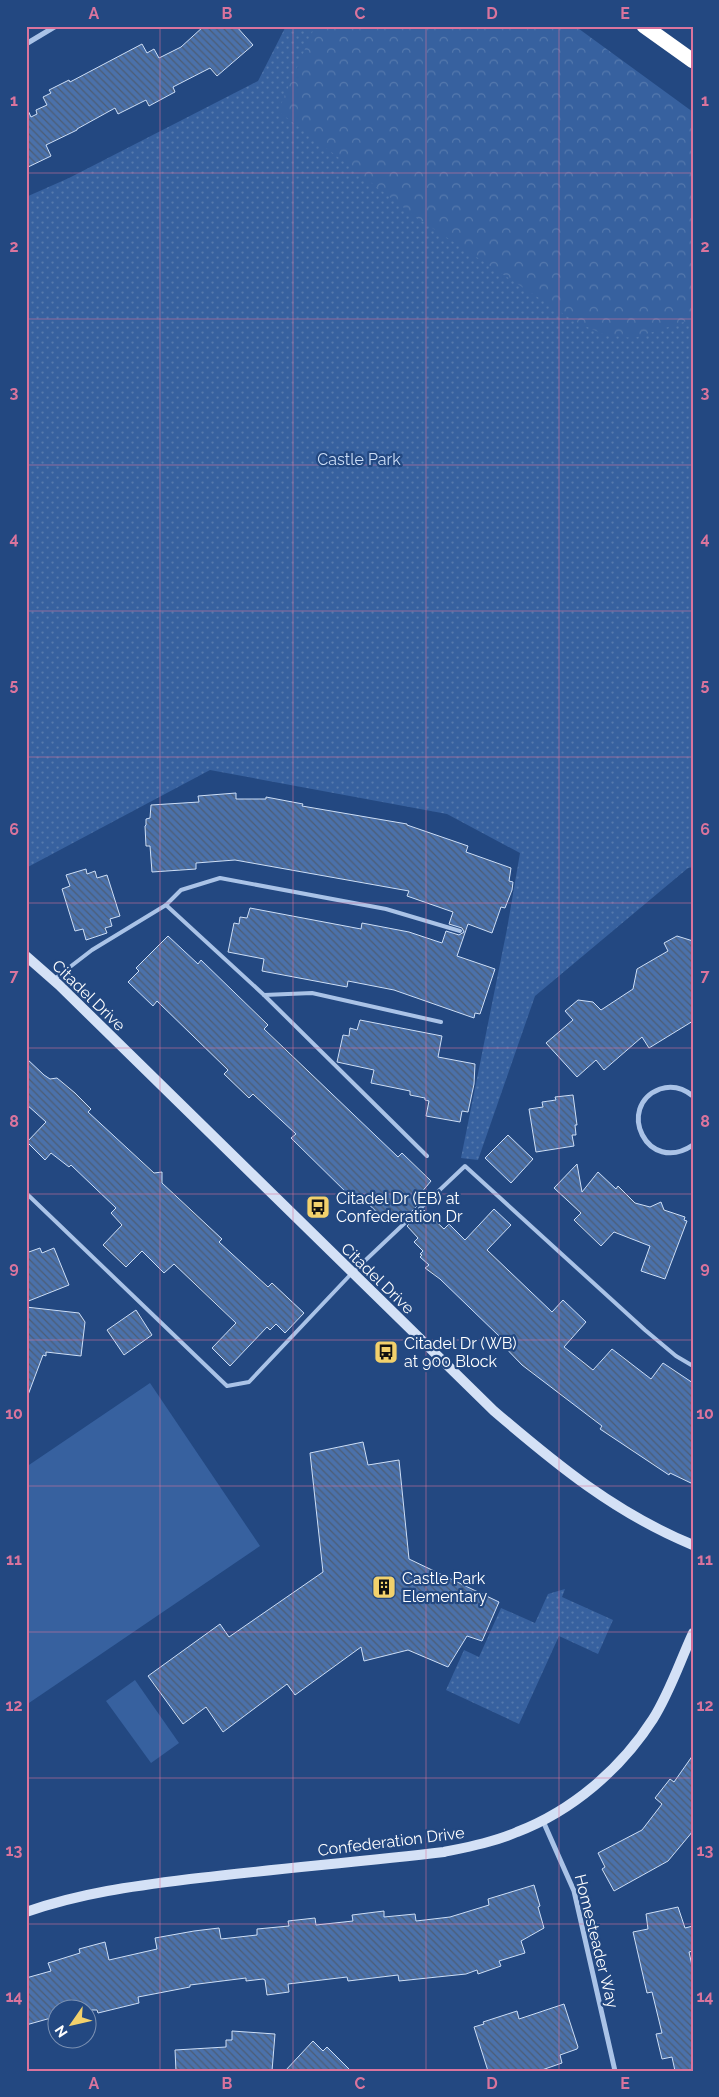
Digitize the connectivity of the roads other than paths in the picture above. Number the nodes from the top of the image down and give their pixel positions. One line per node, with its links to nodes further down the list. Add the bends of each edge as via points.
1 (56, 26): 3 (street)
2 (644, 26): 4 (highway)
3 (26, 44)
4 (693, 60)
5 (166, 905): 6 (lane, via 181,890 220,878 386,909); 8 (lane, via 92,950); 9 (lane)
6 (460, 931)
7 (26, 956): 8 (street, Citadel Drive)
8 (52, 980): 15 (street, Citadel Drive)
9 (264, 995): 10 (lane, via 312,993); 13 (lane)
10 (441, 1022)
11 (693, 1096): 12 (street, via 676,1088 655,1091 641,1107 638,1118 644,1139 661,1152 683,1152)
12 (693, 1145)
13 (427, 1156)
14 (26, 1193): 15 (lane, via 227,1386 248,1382)
15 (352, 1273): 16 (lane, via 464,1166 645,1330); 17 (street, Citadel Drive, via 494,1411 560,1467 610,1502)
16 (693, 1366)
17 (693, 1545)
18 (693, 1633): 19 (street, Confederation Drive, via 653,1719 634,1743 596,1785)
19 (542, 1820): 20 (street, Confederation Drive, via 494,1840 444,1852 103,1890); 21 (street, Homesteader Way, via 574,1891)
20 (26, 1912)
21 (615, 2071)

